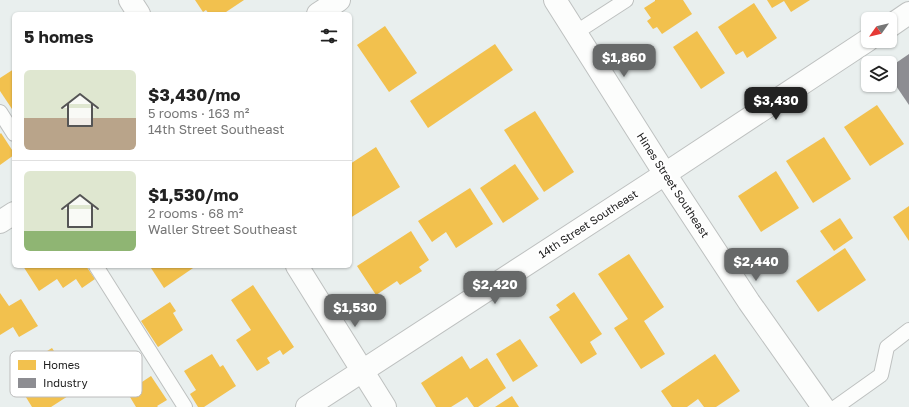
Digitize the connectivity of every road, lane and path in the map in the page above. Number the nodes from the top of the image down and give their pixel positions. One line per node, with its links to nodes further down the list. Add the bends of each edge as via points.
1 (130, 0): 5 (street)
2 (339, 0): 6 (street)
3 (555, 0): 9 (street, Hines Street Southeast)
4 (626, 0): 9 (lane)
5 (138, 12)
6 (321, 12)
7 (909, 13): 8 (street)
8 (897, 21)
9 (576, 33): 13 (street, Hines Street Southeast)
10 (861, 45): 13 (street, 14th Street Southeast)
11 (0, 112): 12 (lane)
12 (12, 131)
13 (665, 174): 19 (street, 14th Street Southeast); 23 (street, Hines Street Southeast, via 749,302)
14 (12, 214): 15 (street)
15 (0, 222)
16 (97, 268): 20 (lane)
17 (298, 268): 19 (street)
18 (909, 330): 24 (lane, via 887,348 881,375)
19 (362, 371): 21 (street, 14th Street Southeast); 22 (street)
20 (185, 407)
21 (307, 407)
22 (385, 407)
23 (823, 407)
24 (836, 407)

